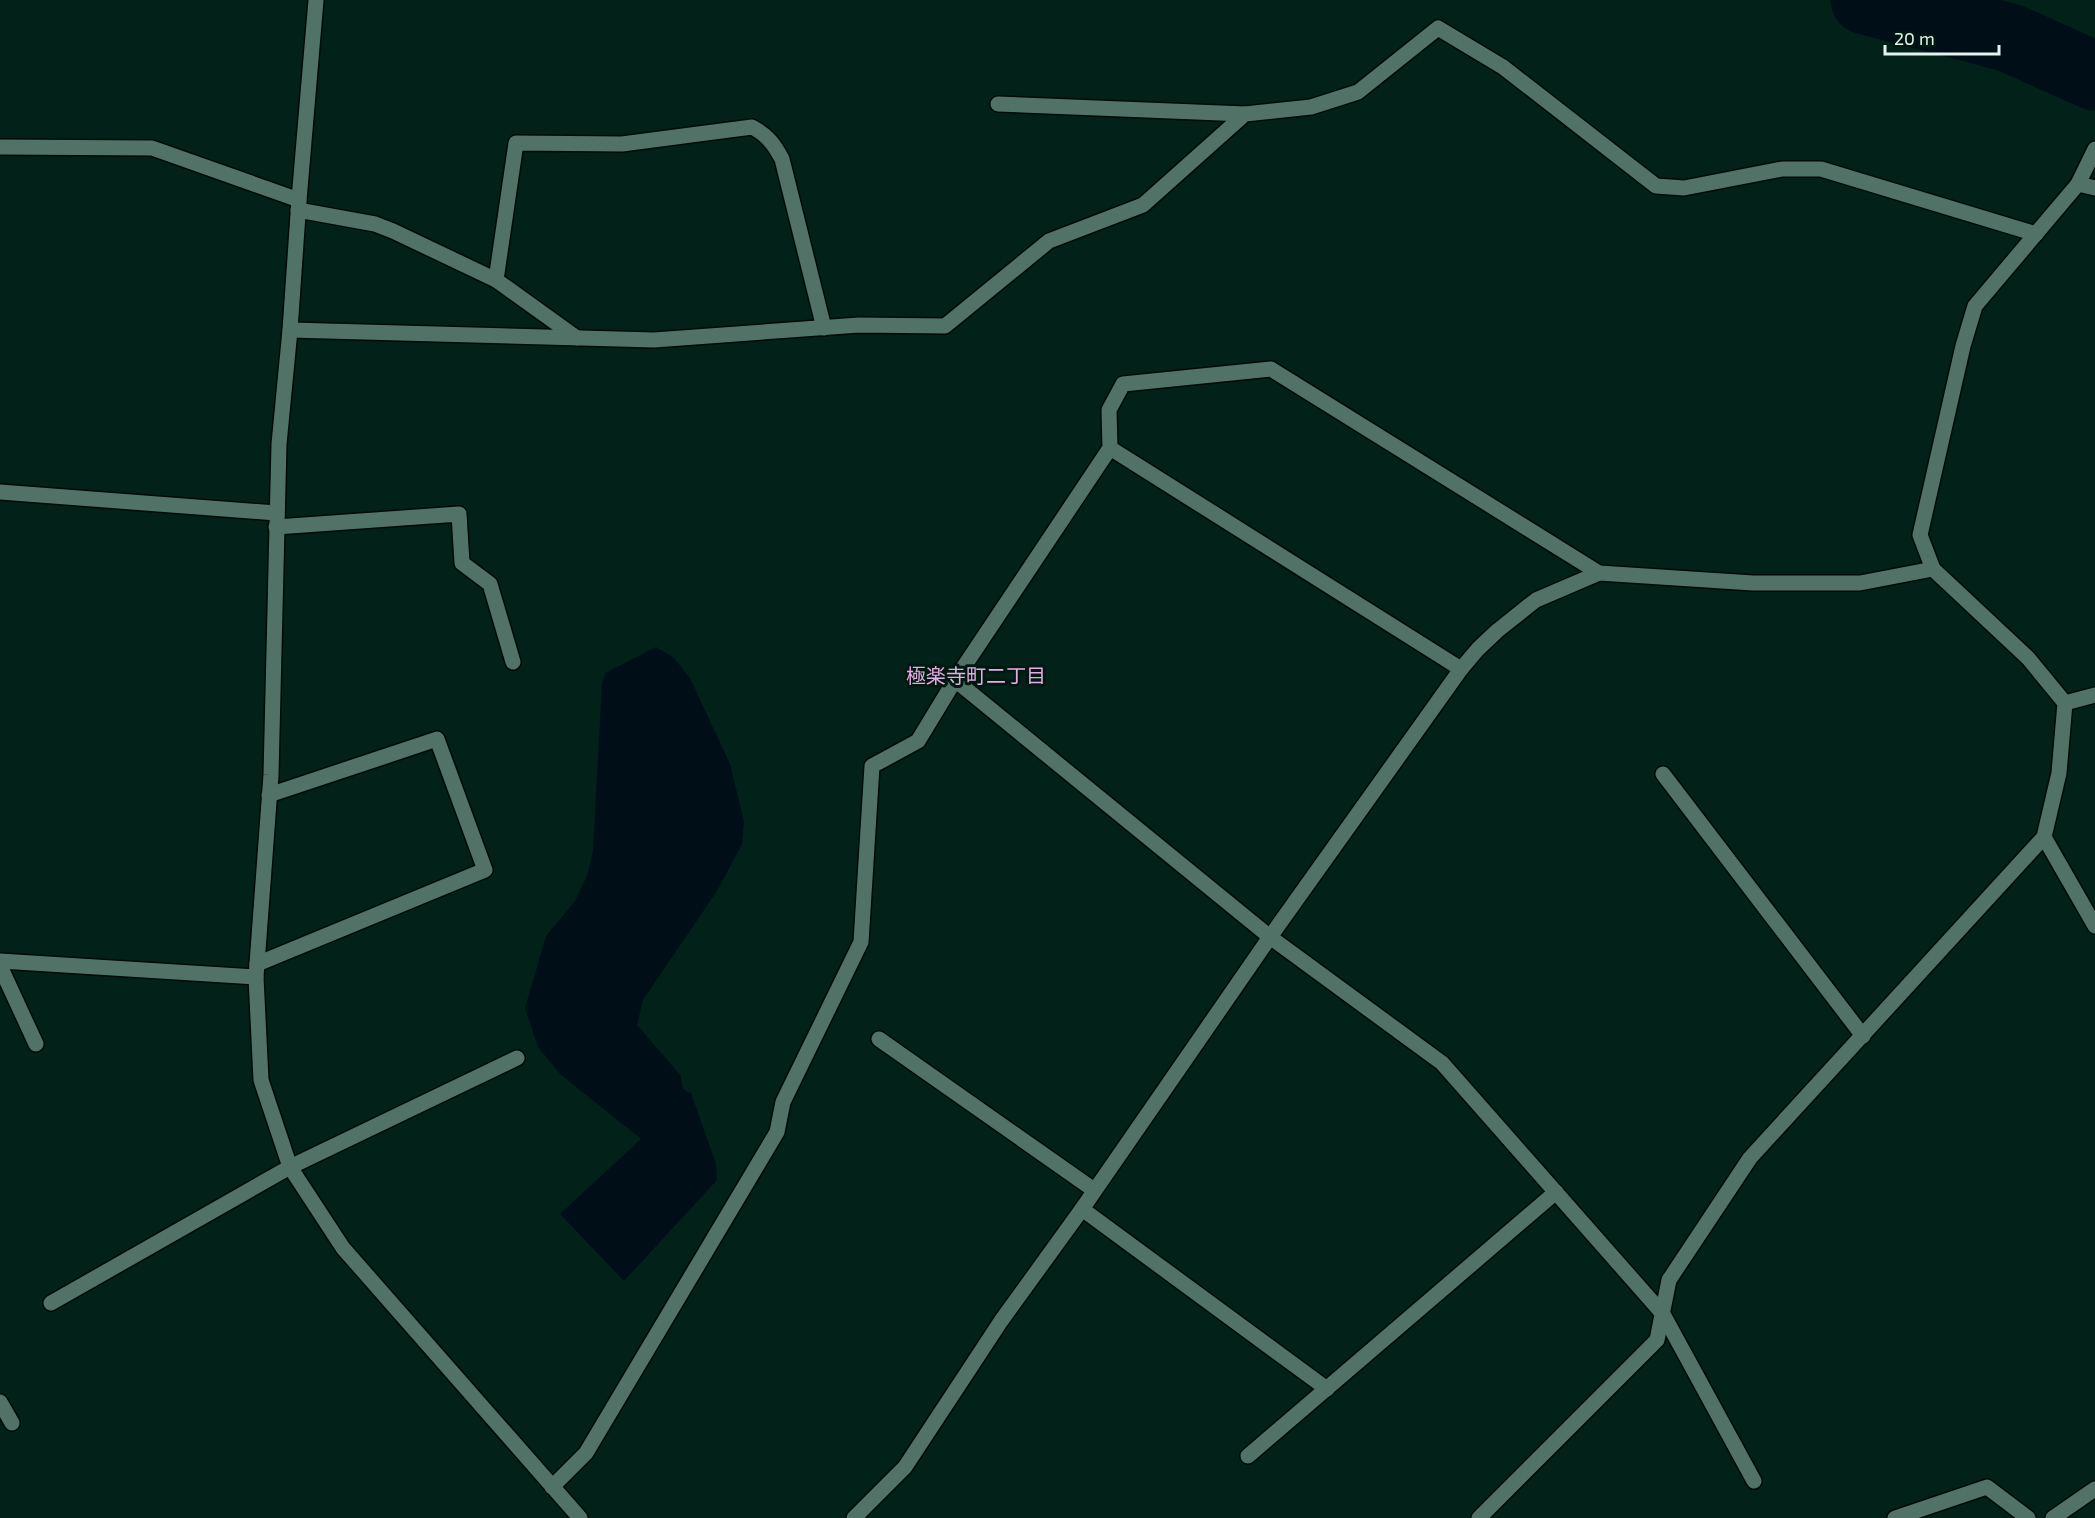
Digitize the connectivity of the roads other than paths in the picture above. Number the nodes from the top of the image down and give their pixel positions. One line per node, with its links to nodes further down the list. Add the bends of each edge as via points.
1 (316, 0): 8 (street)
2 (998, 104): 3 (street)
3 (1245, 114): 9 (street, via 1311,107 1358,93 1438,28 1503,68 1656,186 1684,188 1782,169 1821,169); 11 (street, via 1143,205 1049,241 945,326)
4 (0, 147): 8 (street, via 152,148)
5 (2095, 149): 6 (street)
6 (2078, 184): 7 (street); 9 (street)
7 (2095, 188)
8 (298, 205): 10 (street, via 375,224); 12 (street)
9 (2036, 234): 17 (street, via 1975,306 1920,535)
10 (496, 280): 11 (street, via 516,143 622,144 752,127 774,144 782,159); 13 (street)
11 (824, 328): 13 (street, via 654,340)
12 (290, 330): 13 (street); 16 (street)
13 (577, 338)
14 (1110, 448): 18 (street, via 1109,410 1123,384 1271,369); 20 (street); 21 (street)
15 (0, 492): 16 (street)
16 (276, 520): 19 (street, via 459,514 462,563 490,584); 25 (street)
17 (1933, 569): 18 (street, via 1860,583 1754,583); 23 (street, via 2028,658)
18 (1599, 573): 20 (street, via 1536,600 1497,631)
19 (513, 662)
20 (1461, 669): 28 (street)
21 (955, 680): 28 (street); 47 (street, via 918,741 872,766 861,942 783,1102 777,1132 586,1453)
22 (2095, 695): 23 (street)
23 (2064, 703): 26 (street, via 2059,773)
24 (1664, 774): 32 (street)
25 (269, 795): 31 (street); 31 (street, via 437,739 485,870)
26 (2044, 837): 27 (street); 32 (street)
27 (2095, 926)
28 (1270, 937): 37 (street); 38 (street, via 1442,1063)
29 (0, 961): 31 (street)
30 (0, 966): 34 (street)
31 (256, 971): 36 (street, via 261,1080)
32 (1863, 1036): 41 (street, via 1750,1158 1670,1280)
33 (879, 1039): 37 (street)
34 (36, 1044)
35 (517, 1058): 36 (street)
36 (290, 1167): 40 (street); 47 (street, via 343,1248)
37 (1094, 1190): 39 (street)
38 (1556, 1192): 41 (street); 42 (street)
39 (1082, 1209): 42 (street); 50 (street, via 1001,1321 905,1467)
40 (51, 1303)
41 (1662, 1314): 46 (street); 51 (street, via 1657,1340)
42 (1327, 1389): 45 (street)
43 (0, 1402): 44 (street)
44 (12, 1423)
45 (1248, 1456)
46 (1754, 1481)
47 (552, 1487): 49 (street)
48 (2095, 1488): 54 (street)
49 (580, 1518)
50 (854, 1518)
51 (1479, 1518)
52 (1895, 1518): 53 (street, via 1987,1487)
53 (2028, 1518)
54 (2053, 1518)

